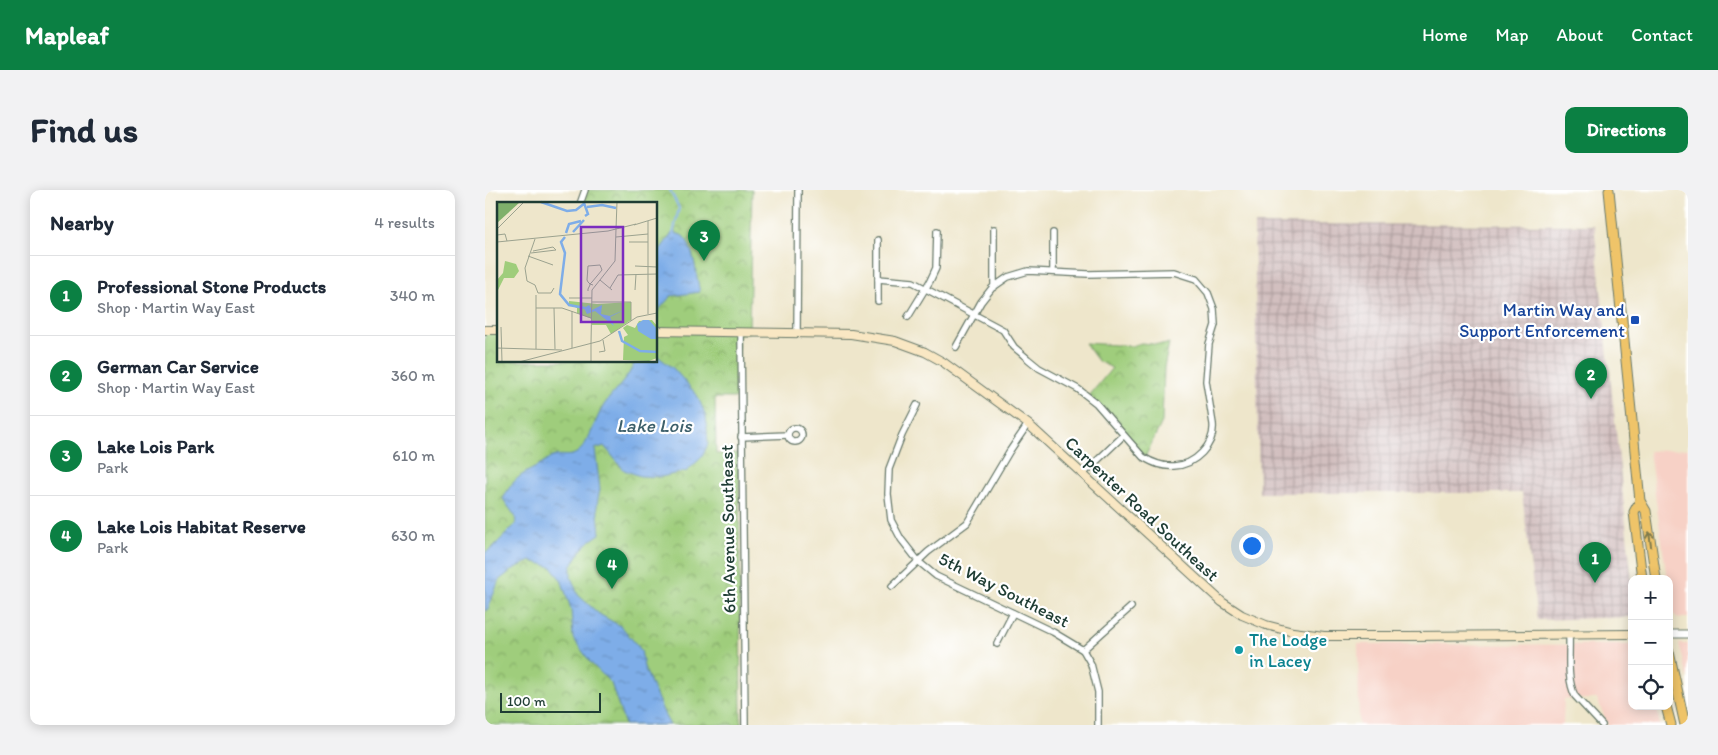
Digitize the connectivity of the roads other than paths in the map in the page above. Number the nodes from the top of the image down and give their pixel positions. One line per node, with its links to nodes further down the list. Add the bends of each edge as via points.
1 (585, 190): 4 (street)
2 (798, 190): 18 (street)
3 (1609, 190): 26 (main road)
4 (581, 202)
5 (994, 229): 11 (street)
6 (937, 231): 12 (street, via 936,268)
7 (1053, 233): 9 (street)
8 (878, 240): 10 (street)
9 (1053, 272): 11 (street, via 1028,271 1008,277); 23 (street, via 1173,272 1196,280 1208,293 1215,325 1207,362 1206,381 1213,429 1208,444 1191,462 1172,467 1152,463)
10 (879, 279): 12 (street, via 913,282); 13 (street)
11 (995, 287): 14 (street)
12 (925, 289): 14 (street); 15 (street)
13 (878, 301)
14 (973, 314): 19 (street); 23 (street, via 1003,330 1014,347 1039,368 1088,397)
15 (908, 317)
16 (657, 332): 17 (main road, Carpenter Road Southeast)
17 (741, 332): 18 (main road, Carpenter Road Southeast); 24 (street, 6th Avenue Southeast)
18 (797, 333): 21 (main road, Carpenter Road Southeast, via 876,337 925,352)
19 (955, 347)
20 (917, 405): 27 (street, via 889,468 888,494 891,520)
21 (1028, 424): 25 (main road, Carpenter Road Southeast); 27 (street, 5th Way Southeast, via 967,523)
22 (788, 435): 24 (street)
23 (1123, 436): 25 (street)
24 (741, 437): 41 (street, 6th Avenue Southeast)
25 (1083, 474): 33 (main road, Carpenter Road Southeast, via 1222,602 1266,625 1325,636)
26 (1640, 501): 28 (main road, via 1634,512); 29 (main road, one-way to 26, via 1647,511)
27 (919, 562): 30 (street); 32 (street, 5th Way Southeast, via 936,576)
28 (1642, 575)
29 (1655, 575)
30 (892, 586)
31 (1131, 607): 38 (street)
32 (1013, 613): 37 (street); 38 (street, 5th Way Southeast)
33 (1569, 634): 34 (main road, Carpenter Road Southeast); 43 (street, via 1572,690)
34 (1628, 634)
35 (1673, 634): 36 (street)
36 (1688, 634)
37 (997, 644)
38 (1083, 650): 42 (street, via 1091,664 1098,692)
39 (1672, 665): 45 (main road)
40 (1667, 710): 44 (main road)
41 (745, 725)
42 (1098, 725)
43 (1602, 725)
44 (1671, 725)
45 (1685, 725)

